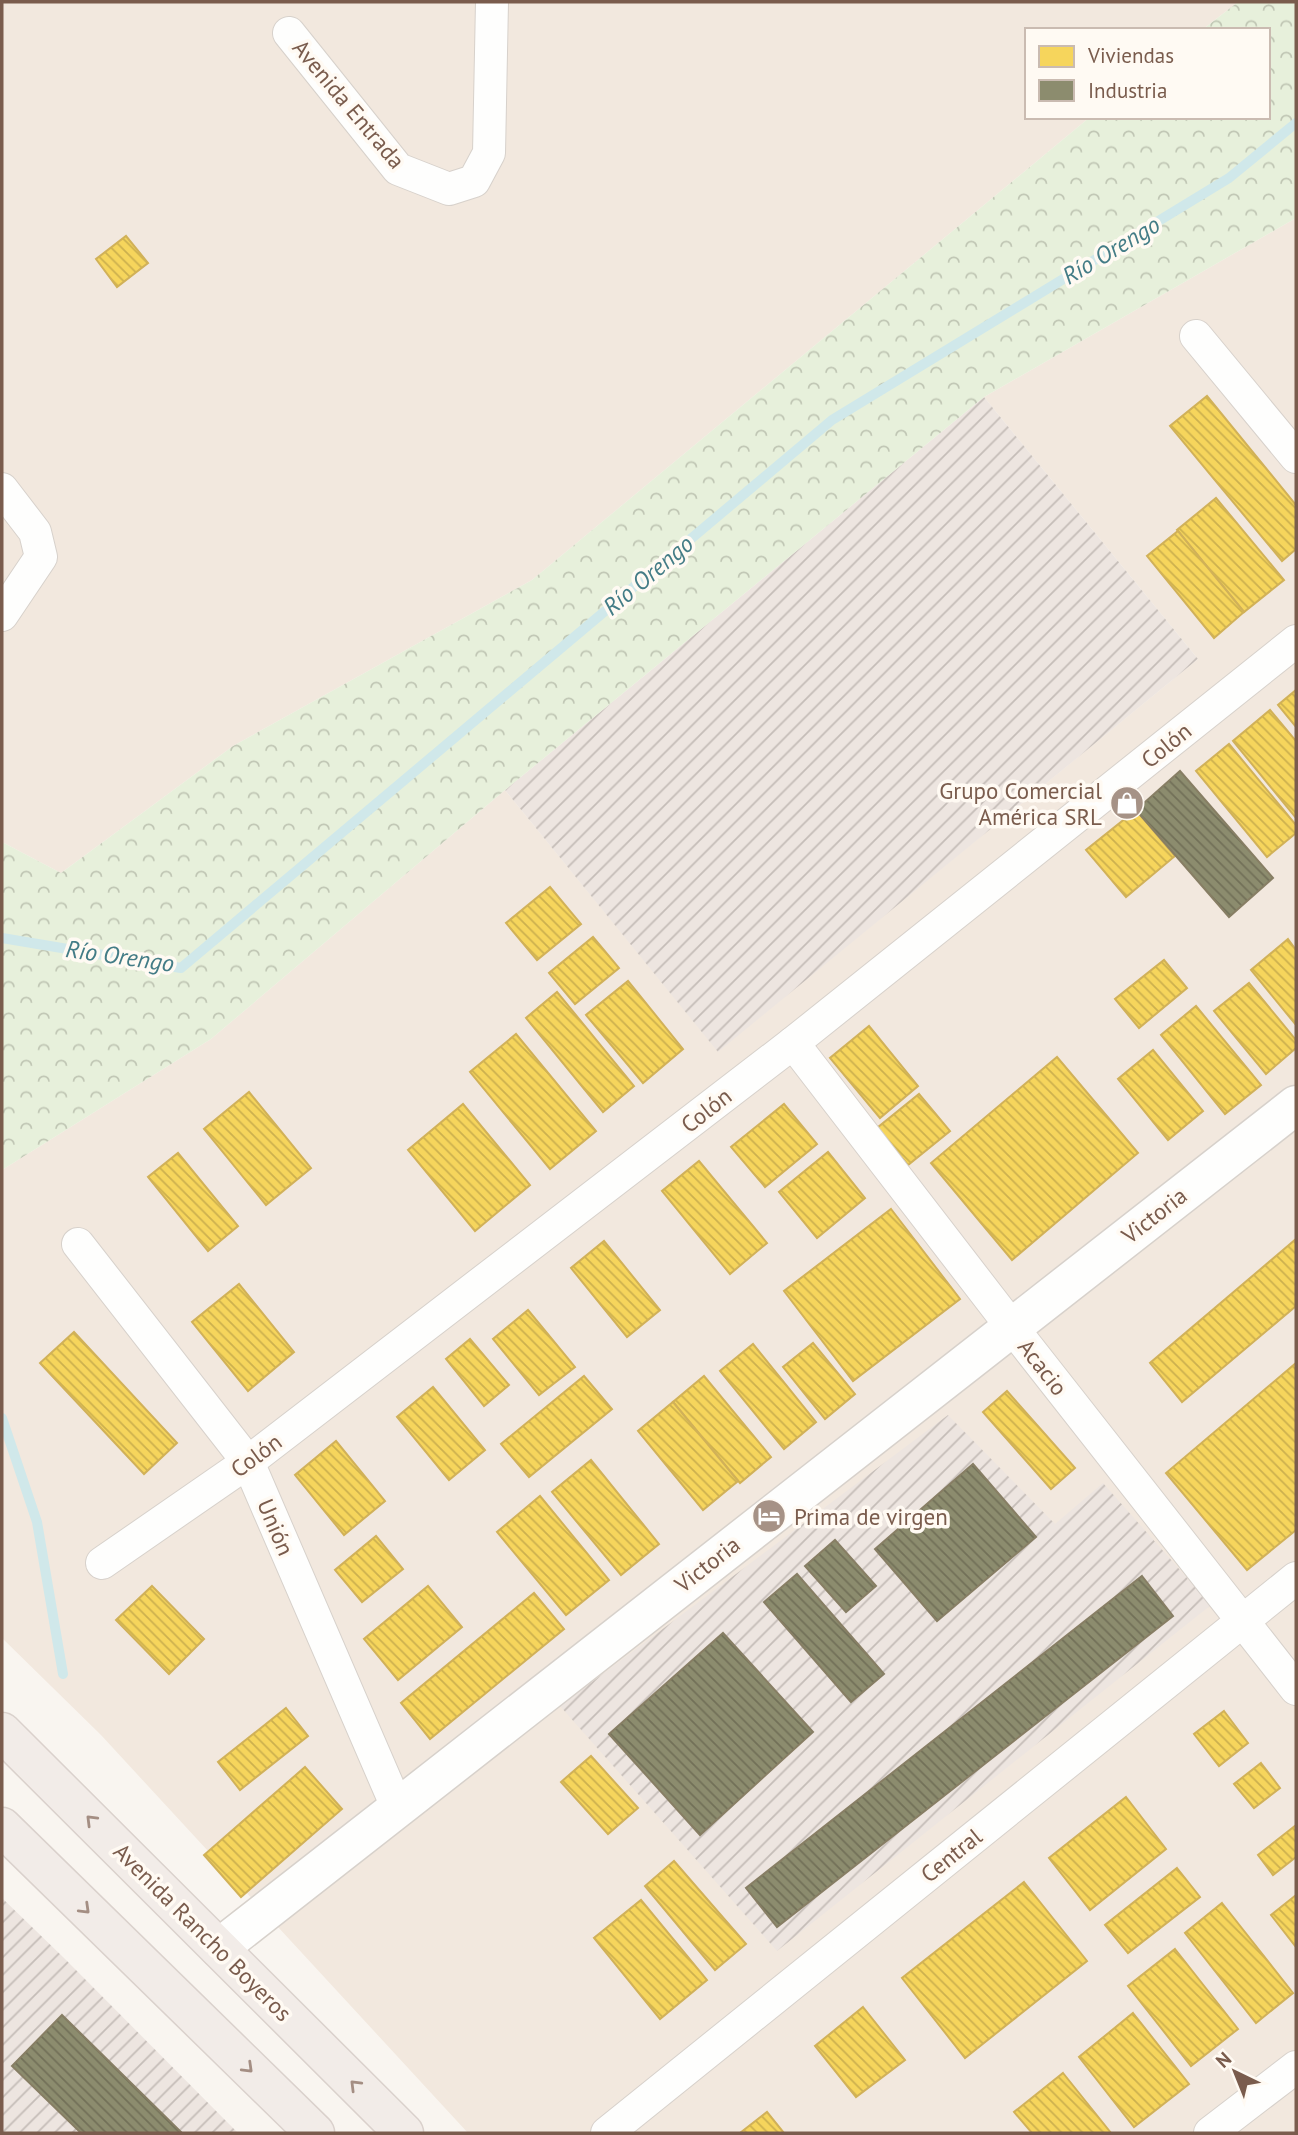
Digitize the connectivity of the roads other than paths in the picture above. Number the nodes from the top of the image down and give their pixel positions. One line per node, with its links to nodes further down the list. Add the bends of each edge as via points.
1 (492, 2): 2 (street, Avenida Entrada, via 489,153 474,181 449,190 398,169)
2 (289, 33)
3 (1196, 336): 4 (street)
4 (1296, 457)
5 (2, 489): 6 (street, via 35,532 41,556)
6 (2, 615)
7 (1296, 641): 8 (street, Colón)
8 (793, 1043): 11 (street, Acacio); 12 (street, Colón)
9 (1296, 1105): 11 (street, Victoria)
10 (78, 1244): 12 (street, Unión)
11 (1010, 1326): 15 (street, Acacio); 18 (street, Victoria)
12 (248, 1462): 13 (street, Colón); 18 (street, Unión)
13 (102, 1563)
14 (1296, 1578): 15 (street, Central)
15 (1242, 1619): 16 (street, Acacio); 24 (street, Central)
16 (1296, 1689)
17 (2, 1732): 20 (highway, Avenida Rancho Boyeros, one-way to 17)
18 (397, 1808): 20 (street, Victoria)
19 (2, 1826): 22 (highway, one-way to 22)
20 (219, 1948): 23 (highway, Avenida Rancho Boyeros, one-way to 20)
21 (1296, 2067): 25 (street)
22 (314, 2133)
23 (404, 2133)
24 (607, 2133)
25 (1210, 2133)

